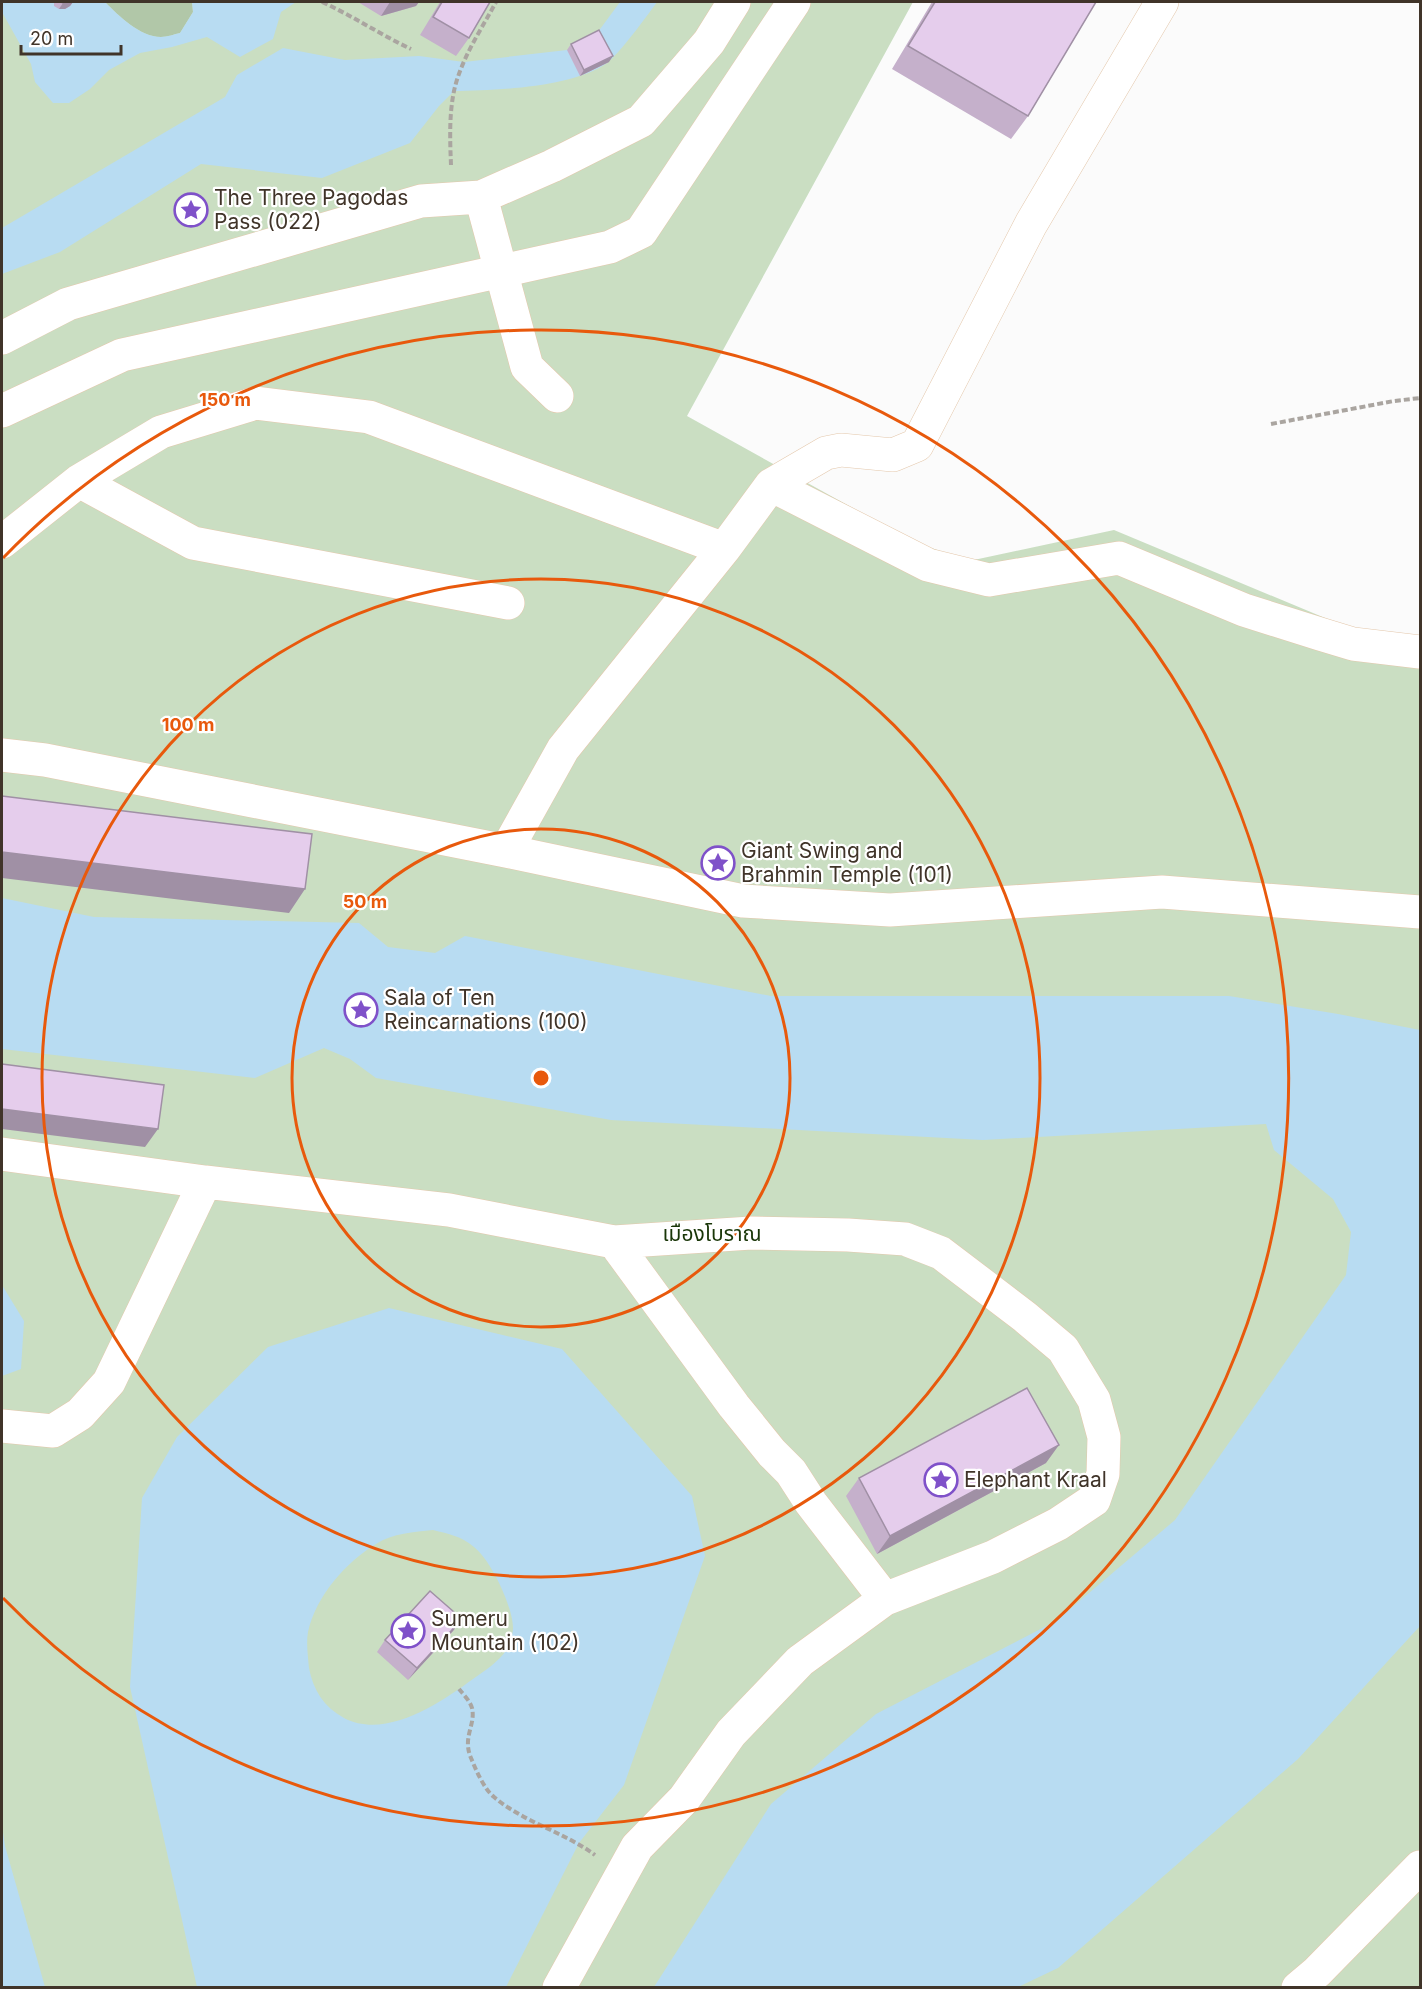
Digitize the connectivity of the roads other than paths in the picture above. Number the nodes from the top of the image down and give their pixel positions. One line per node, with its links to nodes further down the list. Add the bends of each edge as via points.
1 (734, 2): 4 (lane, via 709,42 641,121)
2 (794, 2): 5 (lane, via 641,232 610,247)
3 (1160, 2): 10 (lane, via 1031,224 917,445 893,455 841,450 826,453)
4 (480, 197): 5 (lane); 6 (lane, via 421,201 112,291 68,304)
5 (501, 272): 7 (lane, via 527,367); 8 (lane, via 122,355)
6 (2, 338)
7 (557, 396)
8 (2, 411)
9 (79, 481): 11 (lane); 12 (lane, via 161,432 256,403 369,417); 13 (lane, via 193,543)
10 (771, 485): 12 (lane); 14 (lane, via 928,565 989,580 1119,558 1244,610 1320,634 1353,644)
11 (2, 542)
12 (724, 549): 16 (lane, via 563,749)
13 (507, 603)
14 (1420, 652)
15 (2, 755): 16 (lane, via 45,760)
16 (506, 851): 17 (lane, via 743,901 890,910 1162,892)
17 (1420, 912)
18 (2, 1154): 19 (lane)
19 (205, 1182): 20 (lane, via 449,1210); 21 (lane, via 109,1382 80,1414 53,1431)
20 (614, 1242): 22 (lane, via 734,1406 791,1472 810,1503); 22 (lane, via 751,1233 905,1239 941,1253 1063,1349 1094,1400 1104,1437 1103,1474 1094,1500 1058,1524 993,1557)
21 (2, 1426)
22 (885, 1599): 24 (lane, via 800,1661 730,1733 684,1799 637,1847)
23 (1420, 1867): 25 (lane)
24 (559, 1988)
25 (1298, 1988)

